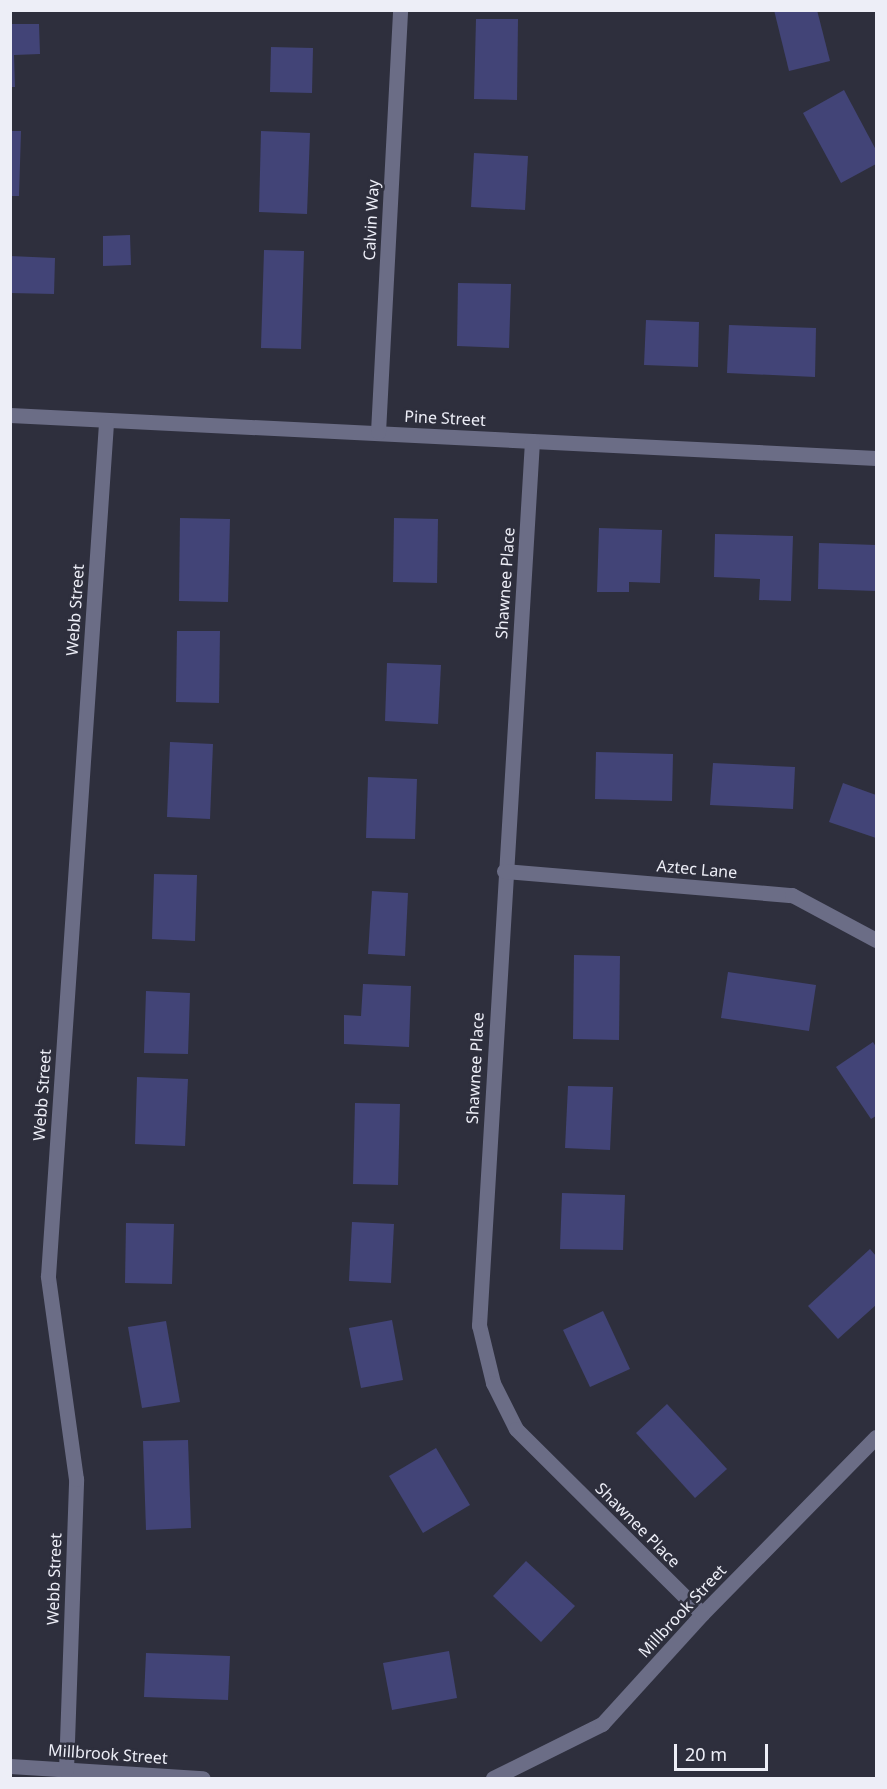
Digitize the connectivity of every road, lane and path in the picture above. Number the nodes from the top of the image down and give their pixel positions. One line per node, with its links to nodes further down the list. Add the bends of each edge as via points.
1 (400, 10): 4 (street, Calvin Way)
2 (10, 416): 3 (street, Pine Street)
3 (106, 422): 4 (street, Pine Street); 12 (street, Webb Street, via 48,1276 76,1479)
4 (378, 432): 5 (street, Pine Street)
5 (532, 441): 6 (street, Pine Street); 7 (street, Shawnee Place)
6 (876, 458)
7 (504, 871): 8 (street, Aztec Lane, via 792,896); 10 (street, Shawnee Place, via 479,1325 493,1383 516,1429)
8 (876, 940)
9 (876, 1437): 10 (street, Millbrook Street)
10 (702, 1614): 14 (street, Millbrook Street, via 602,1724)
11 (10, 1766): 12 (street, Millbrook Street)
12 (66, 1770): 13 (street, Millbrook Street)
13 (203, 1779)
14 (493, 1779)

